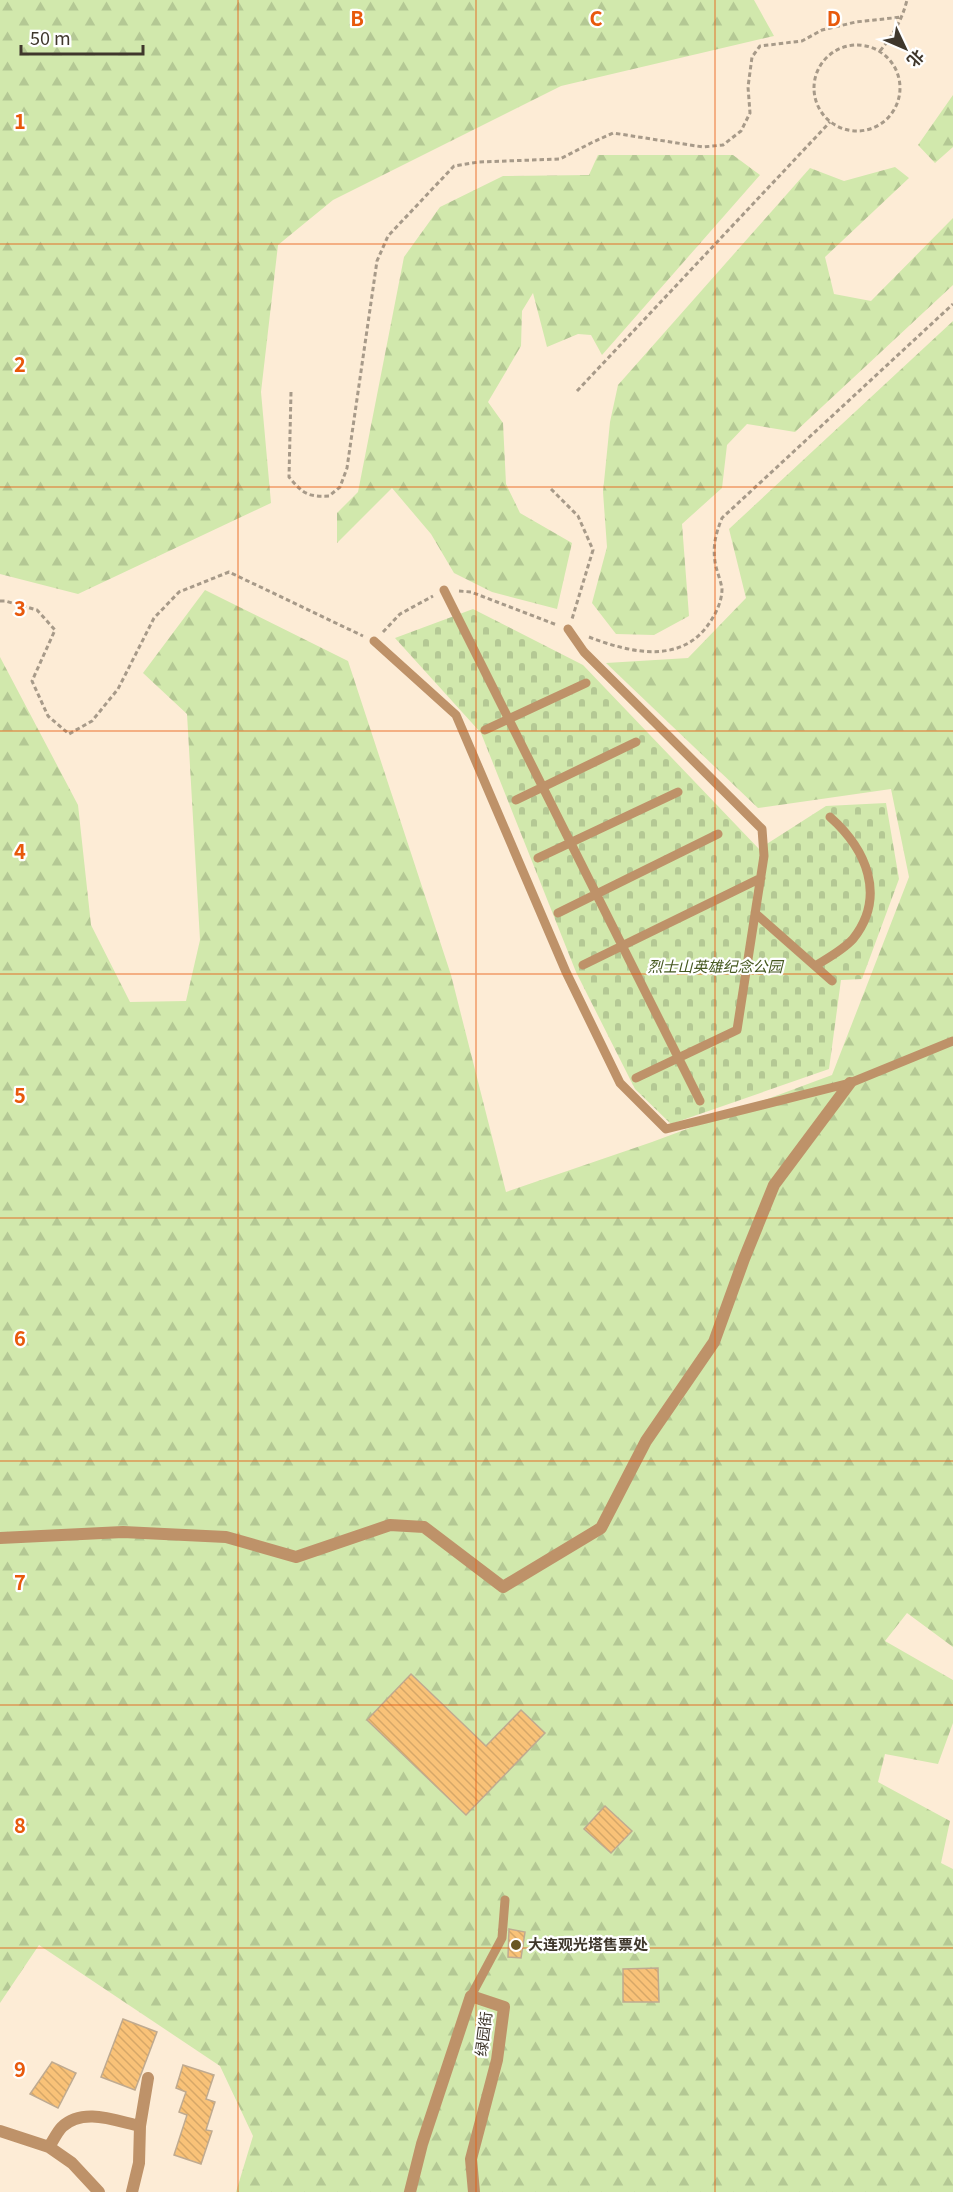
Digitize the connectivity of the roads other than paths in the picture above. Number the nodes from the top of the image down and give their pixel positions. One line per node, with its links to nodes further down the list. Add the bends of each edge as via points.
1 (444, 590): 5 (lane)
2 (568, 629): 15 (lane, via 584,652 762,829)
3 (374, 641): 26 (lane, via 456,715 566,972 620,1083 666,1129)
4 (586, 683): 5 (lane)
5 (509, 718): 6 (lane); 8 (lane)
6 (485, 730)
7 (636, 742): 8 (lane)
8 (543, 787): 10 (lane); 13 (lane)
9 (678, 792): 13 (lane)
10 (516, 800)
11 (830, 817): 21 (lane, via 858,849 872,893 853,939)
12 (718, 834): 16 (lane)
13 (571, 842): 14 (lane); 16 (lane)
14 (538, 858)
15 (761, 878): 18 (lane); 19 (lane)
16 (597, 894): 17 (lane); 19 (lane)
17 (558, 913)
18 (755, 913): 21 (lane); 24 (lane, via 736,1030)
19 (622, 946): 20 (lane); 24 (lane)
20 (583, 965)
21 (816, 966): 22 (lane)
22 (832, 981)
23 (953, 1041): 26 (lane)
24 (678, 1058): 25 (lane); 27 (lane)
25 (636, 1078)
26 (850, 1083): 28 (street, via 774,1185 714,1342 646,1441 601,1528 503,1587 424,1527 390,1525 296,1557 226,1537 123,1532)
27 (700, 1101)
28 (0, 1538)
29 (505, 1900): 30 (lane, via 502,1938)
30 (471, 1996): 37 (street, 绿园街); 38 (street, 绿园街, via 504,2007 497,2060 471,2159)
31 (148, 2078): 32 (street)
32 (140, 2126): 34 (street, via 81,2116 62,2127); 36 (street, via 139,2163)
33 (0, 2131): 34 (street)
34 (49, 2147): 35 (street, via 72,2163)
35 (99, 2192)
36 (132, 2192)
37 (410, 2192)
38 (474, 2192)

